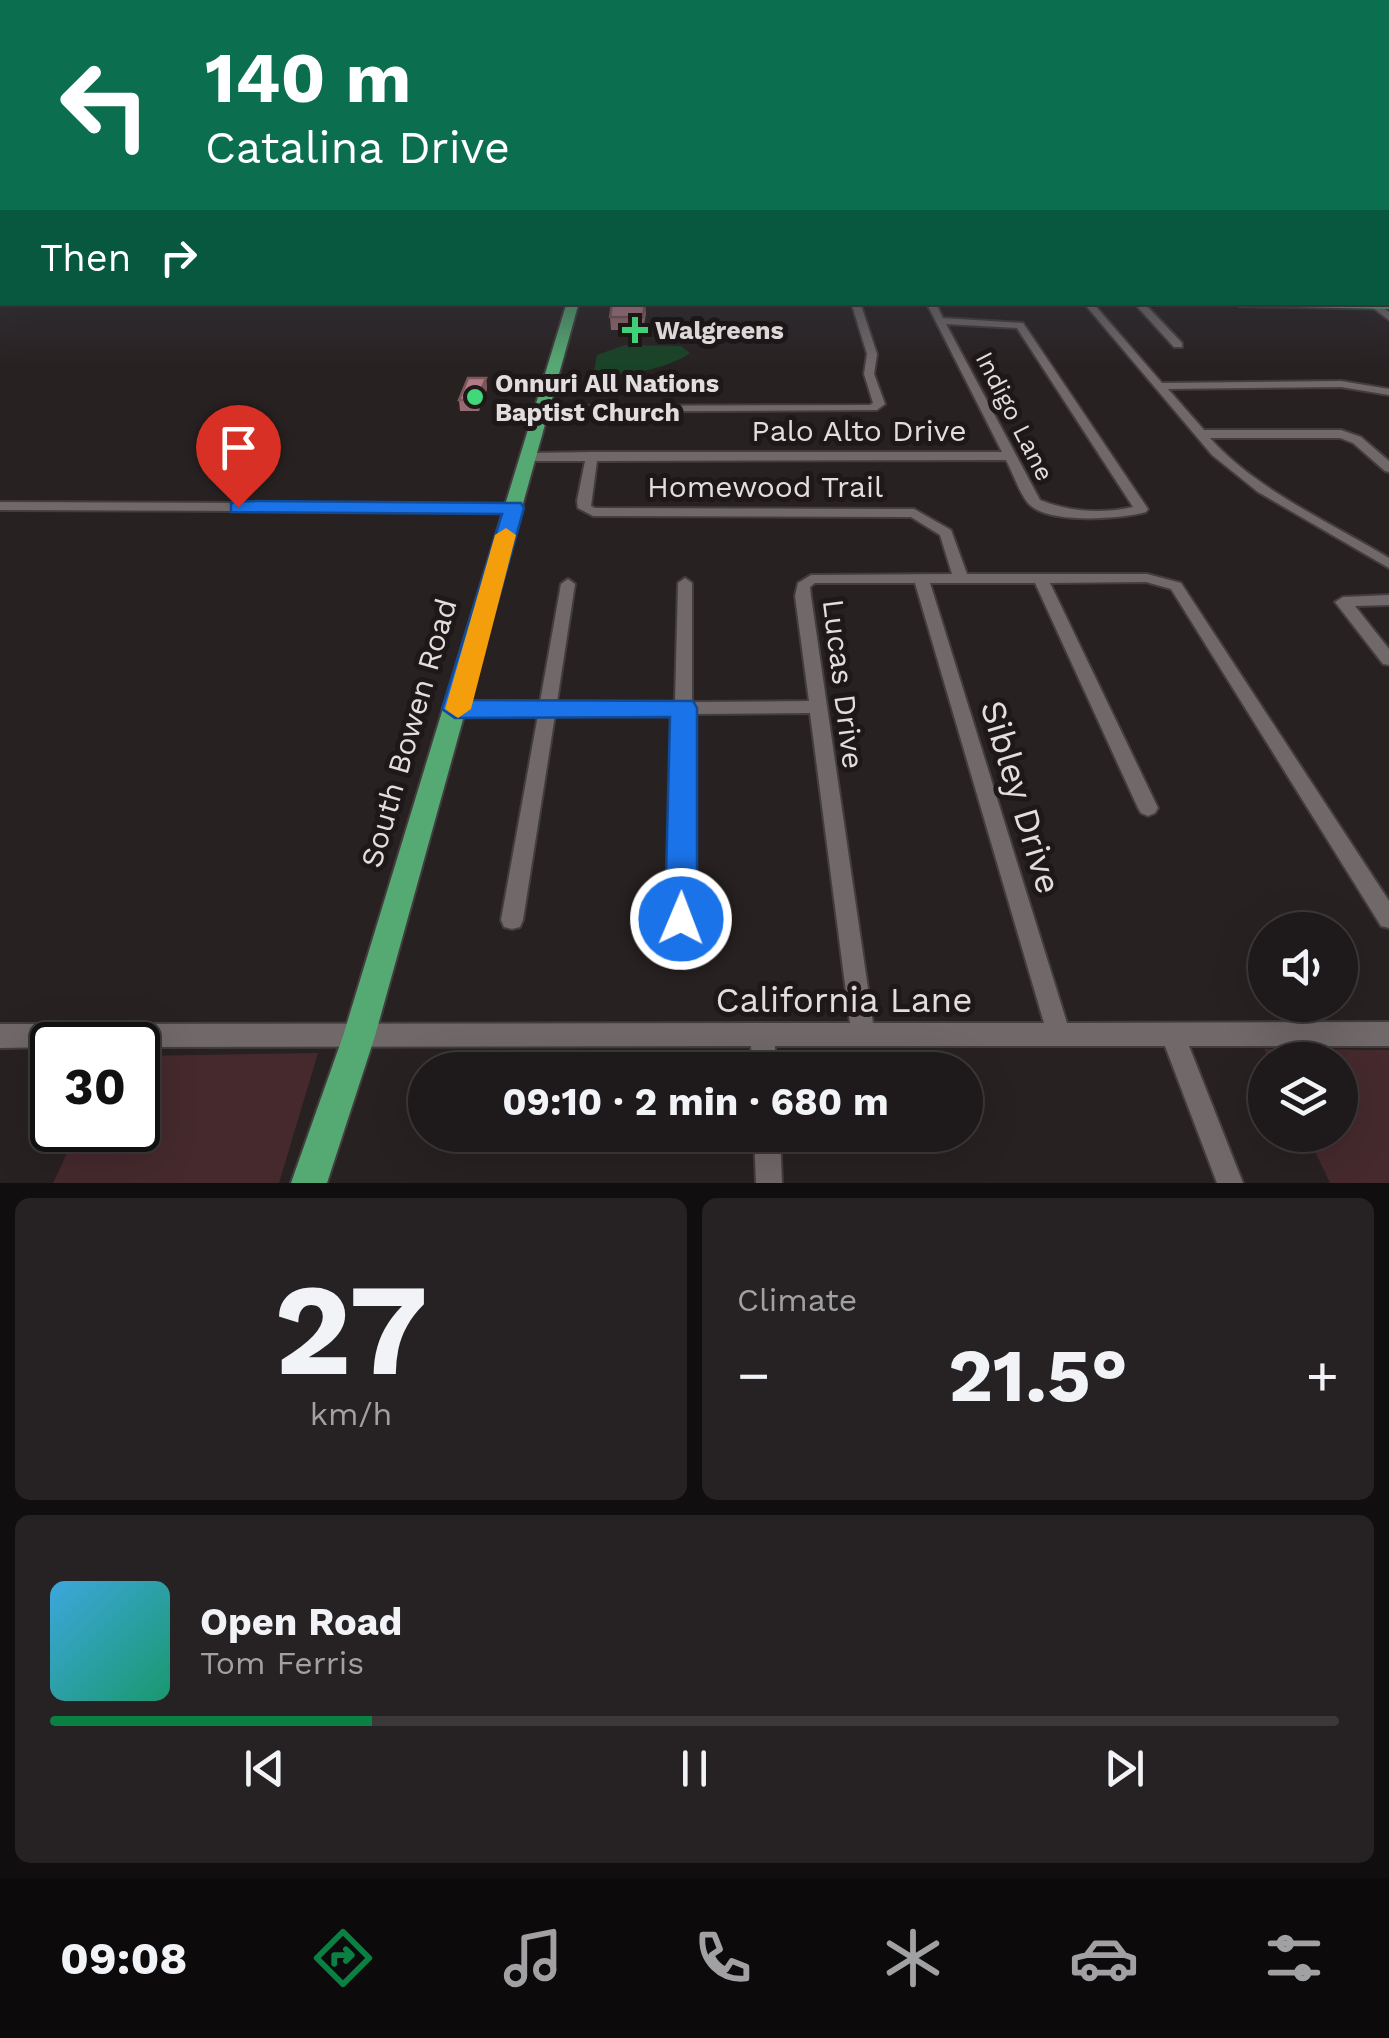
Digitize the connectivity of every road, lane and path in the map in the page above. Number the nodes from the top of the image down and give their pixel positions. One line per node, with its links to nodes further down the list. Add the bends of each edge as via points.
1 (572, 305): 10 (main road, South Bowen Road)
2 (856, 305): 10 (street, via 879,404)
3 (932, 305): 6 (street, Indigo Lane)
4 (1090, 305): 8 (street)
5 (1140, 305): 7 (street)
6 (941, 321): 13 (street, Indigo Lane); 13 (street, Indigo Lane, via 1020,325 1141,505 1128,513 1044,508 1030,498)
7 (1178, 345)
8 (1158, 386): 9 (street, via 1341,384); 11 (street)
9 (1389, 392)
10 (542, 408): 14 (main road, South Bowen Road)
11 (1200, 434): 15 (street, via 1341,434); 18 (street, via 1263,489)
12 (592, 456): 13 (street, Palo Alto Drive); 14 (street, Palo Alto Drive); 20 (street, Homewood Trail, via 584,501 593,512 914,514 946,533)
13 (1009, 456)
14 (529, 457): 17 (main road, South Bowen Road)
15 (1389, 468)
16 (0, 506): 17 (street)
17 (514, 508): 29 (main road, South Bowen Road)
18 (1389, 564)
19 (922, 578): 20 (street, Lucas Drive); 26 (street, Lucas Drive, via 811,579 803,586); 38 (street, Sibley Drive)
20 (961, 578): 21 (street, Lucas Drive)
21 (1040, 578): 30 (street); 32 (street, Lucas Drive, via 1169,582 1181,591)
22 (685, 583): 28 (street)
23 (568, 584): 27 (street)
24 (1389, 600): 25 (street, via 1343,602)
25 (1389, 660)
26 (818, 707): 28 (street); 37 (street, Lucas Drive)
27 (546, 708): 28 (street); 29 (street); 33 (street)
28 (684, 708): 31 (street)
29 (455, 709): 40 (main road, South Bowen Road)
30 (1148, 808)
31 (681, 919)
32 (1389, 919)
33 (512, 920)
34 (1173, 1034): 35 (street, California Lane); 38 (street, California Lane); 45 (street)
35 (1389, 1034)
36 (763, 1035): 37 (street, California Lane); 40 (street, California Lane); 41 (street)
37 (863, 1035): 38 (street, California Lane)
38 (1059, 1035)
39 (0, 1036): 40 (street, California Lane)
40 (359, 1036): 43 (main road, South Bowen Road)
41 (763, 1052)
42 (768, 1152): 44 (street)
43 (309, 1183)
44 (769, 1183)
45 (1230, 1183)

